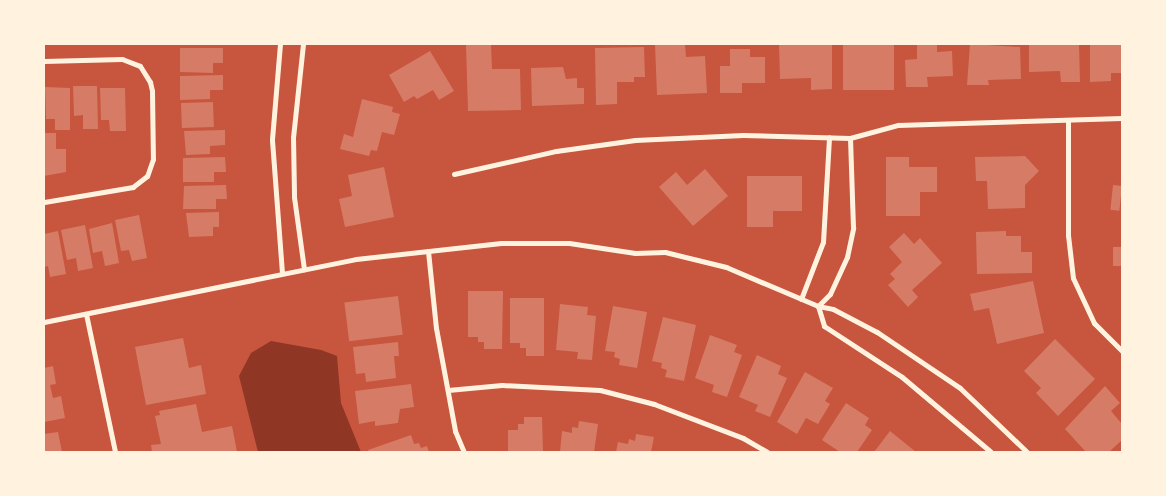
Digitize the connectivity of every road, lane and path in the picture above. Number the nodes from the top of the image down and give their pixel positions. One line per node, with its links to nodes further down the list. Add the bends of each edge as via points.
1 (280, 44): 12 (street, via 273,96 272,140)
2 (303, 44): 11 (street, via 293,137 294,197)
3 (44, 61): 9 (street, via 122,59 140,66 152,91 153,160 147,176 124,190)
4 (1122, 118): 5 (street)
5 (1068, 120): 7 (street, via 898,125); 17 (street, via 1068,235 1073,278 1094,323)
6 (829, 137): 7 (street); 8 (street, via 743,135 636,140 556,151); 13 (street, via 823,242)
7 (850, 138): 14 (street, via 853,228 847,257 830,294)
8 (454, 174)
9 (44, 202)
10 (428, 251): 11 (street); 13 (street, via 501,243 569,242 636,253 665,252 726,267); 18 (street, via 436,328)
11 (304, 269): 12 (street)
12 (282, 273): 15 (street)
13 (800, 299): 14 (street)
14 (818, 306): 22 (street, via 824,326 902,377); 23 (street, via 833,309 924,361 960,388)
15 (86, 314): 16 (street); 19 (street)
16 (44, 322)
17 (1122, 351)
18 (448, 390): 20 (street, via 455,432); 21 (street, via 502,384 600,390 654,404 743,438)
19 (115, 452)
20 (464, 452)
21 (767, 452)
22 (991, 452)
23 (1027, 452)

